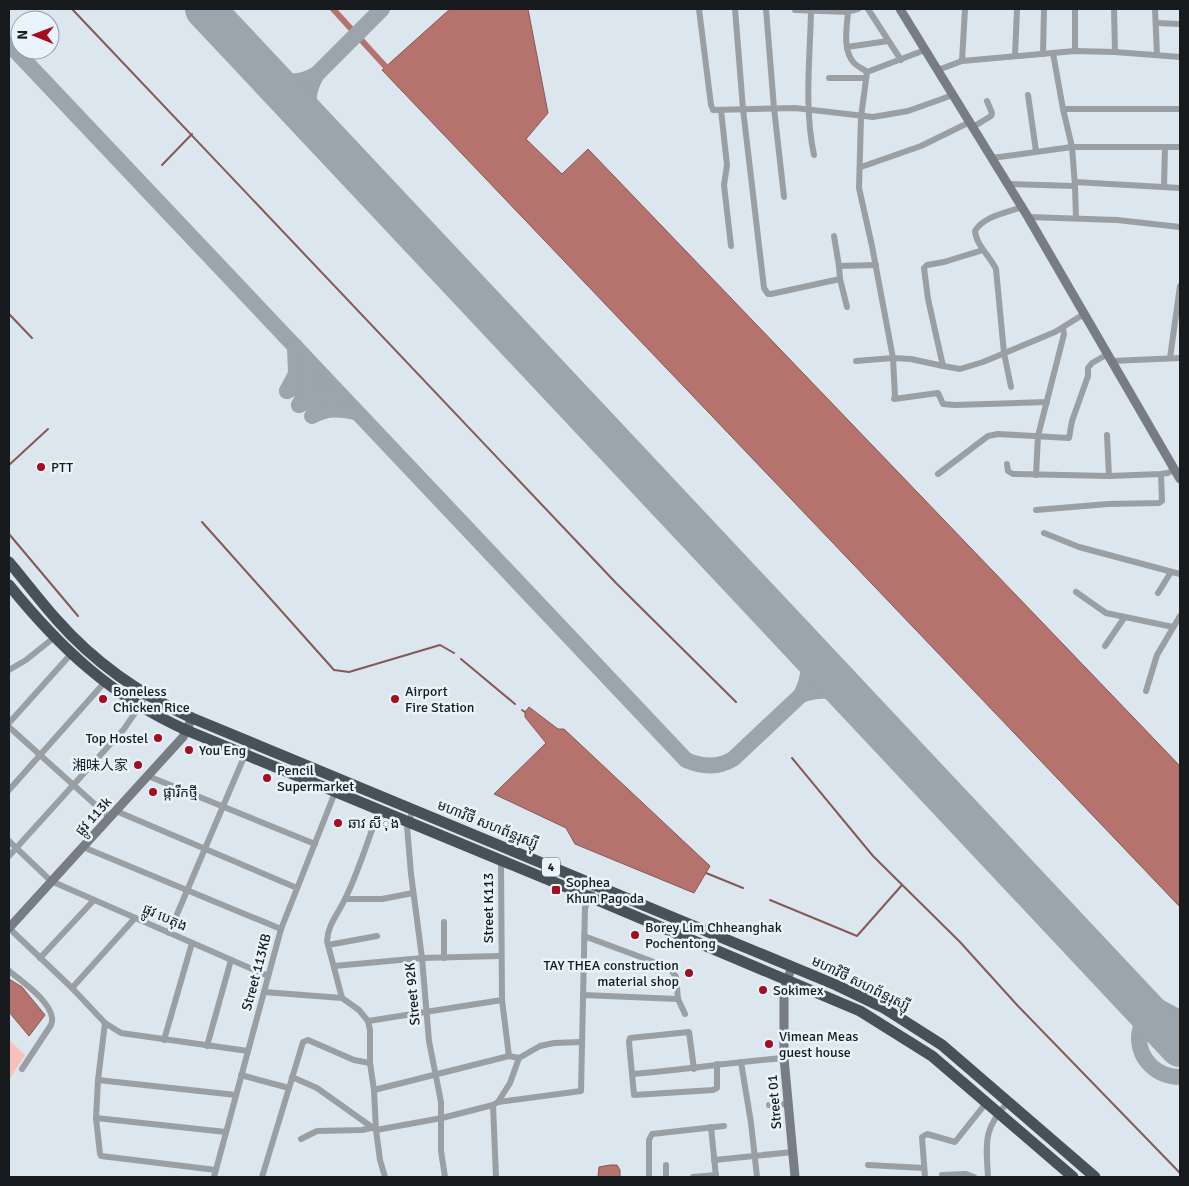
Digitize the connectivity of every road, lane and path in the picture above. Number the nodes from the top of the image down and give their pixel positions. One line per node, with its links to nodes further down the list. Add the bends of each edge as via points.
1 (699, 9): 42 (street, via 711,106 713,110)
2 (735, 9): 38 (street)
3 (766, 9): 37 (street)
4 (819, 9): 15 (street); 16 (street)
5 (858, 9): 16 (street)
6 (868, 9): 19 (street)
7 (900, 9): 21 (street)
8 (965, 9): 30 (street)
9 (1016, 9): 27 (street)
10 (1044, 9): 25 (street)
11 (1075, 9): 22 (street)
12 (1114, 9): 23 (street)
13 (1155, 9): 17 (street)
14 (795, 10): 15 (street)
15 (810, 11): 39 (street)
16 (848, 12): 20 (street)
17 (1156, 23): 18 (street); 26 (street)
18 (1180, 24)
19 (888, 41): 20 (street); 29 (street)
20 (847, 47): 32 (street, via 852,62)
21 (925, 50): 29 (street); 31 (street)
22 (1075, 50): 23 (street); 24 (street)
23 (1115, 52): 26 (street)
24 (1053, 53): 25 (street); 40 (street)
25 (1043, 54): 27 (street)
26 (1157, 55): 28 (street)
27 (1015, 56): 30 (street)
28 (1180, 57)
29 (901, 60): 32 (street)
30 (962, 61): 31 (street)
31 (938, 70): 34 (street)
32 (866, 75): 33 (street); 43 (street)
33 (829, 78)
34 (953, 95): 43 (street, via 908,111); 44 (street)
35 (1028, 95): 48 (street)
36 (987, 101): 44 (street, via 991,116)
37 (774, 108): 38 (street); 39 (street); 56 (street)
38 (743, 109): 42 (street); 66 (street, via 764,288 771,294)
39 (809, 109): 43 (street); 49 (street)
40 (1063, 109): 41 (street); 45 (street)
41 (1180, 109)
42 (721, 110): 62 (street, via 727,165 724,185)
43 (861, 117): 51 (street)
44 (971, 125): 50 (street); 51 (street)
45 (1072, 147): 46 (street); 48 (street); 53 (street)
46 (1165, 147): 47 (street); 54 (street)
47 (1180, 147)
48 (1036, 152): 50 (street)
49 (814, 155)
50 (992, 158): 52 (street)
51 (861, 167): 64 (street, via 859,188)
52 (1007, 184): 53 (street); 57 (street)
53 (1075, 184): 54 (street); 59 (street)
54 (1164, 187): 55 (street)
55 (1180, 188)
56 (784, 197)
57 (1022, 207): 58 (street); 63 (street, via 989,218 976,228 975,235)
58 (1028, 217): 59 (street); 69 (street)
59 (1076, 218): 60 (street)
60 (1180, 227)
61 (834, 236): 65 (street)
62 (731, 246)
63 (983, 250): 72 (street, via 996,269); 78 (street, via 924,268)
64 (876, 265): 65 (street); 73 (street)
65 (839, 266): 66 (street)
66 (840, 279): 68 (street)
67 (1180, 286): 70 (street)
68 (847, 307)
69 (1084, 314): 71 (street); 74 (street)
70 (1178, 319): 75 (street)
71 (1062, 329): 72 (street); 80 (street, via 1064,334)
72 (1004, 353): 78 (street, via 960,369); 79 (street)
73 (893, 358): 77 (street); 78 (street); 80 (street, via 894,399 938,393 943,404 955,406)
74 (1110, 358): 75 (street); 82 (street, via 1092,363 1088,368 1069,438); 84 (street)
75 (1170, 358): 76 (street)
76 (1180, 358)
77 (856, 361)
78 (942, 366)
79 (1011, 387)
80 (1047, 402): 82 (street)
81 (1107, 435): 88 (street)
82 (1038, 436): 85 (street, via 988,436); 87 (street)
83 (1006, 464): 87 (street, via 1013,474)
84 (1175, 469): 86 (street); 89 (street)
85 (938, 474)
86 (1161, 474): 88 (street); 90 (street, via 1162,501 1159,503)
87 (1036, 475): 88 (street)
88 (1109, 476)
89 (1180, 479)
90 (1036, 510)
91 (1044, 533): 93 (street, via 1079,547)
92 (9, 562): 95 (highway, មហាវិថី សហព័ន្ធរុស្ស៊ី / 4)
93 (1171, 572): 94 (street); 98 (street)
94 (1180, 574)
95 (25, 581): 96 (street); 102 (highway, មហាវិថី សហព័ន្ធរុស្ស៊ី / 4)
96 (10, 589): 103 (highway, មហាវិថី សហព័ន្ធរុស្ស៊ី / 4)
97 (1076, 592): 100 (street, via 1106,613)
98 (1158, 593)
99 (1180, 616): 101 (street)
100 (1124, 618): 101 (street); 104 (street)
101 (1173, 627): 108 (street, via 1157,655)
102 (64, 628): 103 (street); 109 (highway, មហាវិថី សហព័ន្ធរុស្ស៊ី / 4, via 122,679)
103 (54, 638): 105 (highway, មហាវិថី សហព័ន្ធរុស្ស៊ី / 4); 106 (street)
104 (1105, 646)
105 (71, 654): 107 (highway, មហាវិថី សហព័ន្ធរុស្ស៊ី / 4); 112 (street)
106 (9, 670)
107 (105, 682): 110 (highway, មហាវិថី សហព័ន្ធរុស្ស៊ី / 4); 115 (street)
108 (1146, 691)
109 (146, 694): 110 (street); 111 (highway, មហាវិថី សហព័ន្ធរុស្ស៊ី / 4)
110 (139, 707): 113 (highway, មហាវិថី សហព័ន្ធរុស្ស៊ី / 4); 119 (street, via 124,729)
111 (192, 718): 113 (street, ផ្លូវ 113k); 114 (highway, មហាវិថី សហព័ន្ធរុស្ស៊ី / 4)
112 (9, 725): 115 (street)
113 (186, 730): 116 (highway, មហាវិថី សហព័ន្ធរុស្ស៊ី / 4); 117 (street, ផ្លូវ 113k)
114 (250, 742): 116 (street); 118 (highway, មហាវិថី សហព័ន្ធរុស្ស៊ី / 4)
115 (40, 755): 119 (street); 120 (street)
116 (245, 755): 121 (highway, មហាវិថី សហព័ន្ធរុស្ស៊ី / 4); 122 (street)
117 (148, 776): 122 (street); 125 (street, ផ្លូវ 113k)
118 (340, 780): 121 (street, Street 113KB); 123 (highway, មហាវិថី សហព័ន្ធរុស្ស៊ី / 4)
119 (73, 785): 125 (street); 129 (street)
120 (9, 790)
121 (335, 792): 124 (highway, មហាវិថី សហព័ន្ធរុស្ស៊ី / 4); 128 (street, Street 113KB)
122 (223, 806): 128 (street); 131 (street)
123 (413, 810): 126 (street, Street 92K); 135 (highway, មហាវិថី សហព័ន្ធរុស្ស៊ី / 4)
124 (380, 811): 126 (highway, មហាវិថី សហព័ន្ធរុស្ស៊ី / 4); 140 (street)
125 (113, 814): 130 (street, ផ្លូវ 113k); 131 (street)
126 (408, 822): 133 (highway, មហាវិថី សហព័ន្ធរុស្ស៊ី / 4); 138 (street, Street 92K)
127 (9, 840): 129 (street)
128 (315, 844): 136 (street, Street 113KB)
129 (16, 847): 132 (street); 134 (street)
130 (83, 847): 134 (street, ផ្លូវ 113k); 137 (street)
131 (206, 848): 136 (street); 137 (street)
132 (9, 856)
133 (501, 861): 139 (highway, មហាវិថី សហព័ន្ធរុស្ស៊ី / 4); 151 (street, Street K113)
134 (51, 882): 141 (street, ផ្លូវ បេតុង); 144 (street, ផ្លូវ 113k)
135 (595, 885): 139 (street); 157 (highway, មហាវិថី សហព័ន្ធរុស្ស៊ី / 4)
136 (297, 888): 145 (street, Street 113KB)
137 (188, 889): 145 (street); 146 (street)
138 (413, 893): 140 (street, via 382,899); 153 (street, Street 92K)
139 (590, 897): 148 (street, via 585,908); 160 (highway, មហាវិថី សហព័ន្ធរុស្ស៊ី / 4)
140 (345, 899): 150 (street, via 330,924)
141 (94, 900): 142 (street, ផ្លូវ បេតុង); 152 (street)
142 (136, 918): 146 (street, ផ្លូវ បេតុង); 161 (street)
143 (444, 922): 154 (street)
144 (9, 928): 152 (street)
145 (281, 929): 159 (street, Street 113KB)
146 (169, 933): 149 (street, ផ្លូវ បេតុង)
147 (377, 936): 150 (street)
148 (584, 936): 163 (street); 165 (street, via 670,968 676,977)
149 (192, 943): 155 (street, ផ្លូវ បេតុង); 171 (street)
150 (328, 945): 156 (street)
151 (500, 956): 154 (street); 166 (street, Street K113)
152 (40, 958): 161 (street)
153 (422, 958): 154 (street); 156 (street); 167 (street, Street 92K)
154 (444, 958)
155 (231, 960): 159 (street, ផ្លូវ បេតុង); 173 (street)
156 (334, 966): 164 (street)
157 (792, 967): 160 (street, Street 01); 191 (highway, មហាវិថី សហព័ន្ធរុស្ស៊ី / 4, via 868,1000 916,1028 942,1045)
158 (9, 971): 181 (street, via 38,996 53,1018)
159 (268, 976): 162 (street, Street 113KB)
160 (787, 980): 177 (street, Street 01, via 784,988); 192 (highway, មហាវិថី សហព័ន្ធរុស្ស៊ី / 4, via 860,1012 893,1031 932,1056)
161 (72, 988): 170 (street)
162 (264, 992): 164 (street); 174 (street, Street 113KB)
163 (583, 995): 165 (street); 172 (street)
164 (342, 998): 169 (street)
165 (678, 999): 168 (street)
166 (502, 1000): 167 (street); 175 (street, Street K113)
167 (425, 1011): 169 (street); 183 (street, Street 92K)
168 (685, 1014)
169 (368, 1021): 179 (street)
170 (106, 1023): 171 (street, via 121,1033); 187 (street)
171 (164, 1040): 173 (street)
172 (582, 1042): 176 (street, via 554,1042); 193 (street, via 581,1091)
173 (207, 1046): 174 (street)
174 (248, 1051): 185 (street, Street 113KB)
175 (510, 1056): 176 (street); 183 (street)
176 (519, 1058): 193 (street, via 510,1083)
177 (784, 1058): 178 (street); 194 (street, Street 01)
178 (741, 1062): 180 (street); 205 (street)
179 (370, 1063): 186 (street, via 304,1040); 189 (street)
180 (716, 1064): 182 (street); 184 (street, via 717,1088 709,1091 637,1096 633,1092)
181 (22, 1069)
182 (694, 1069): 184 (street); 184 (street, via 687,1032 630,1038)
183 (436, 1074): 189 (street); 198 (street, Street 92K)
184 (632, 1074)
185 (241, 1075): 188 (street); 190 (street, Street 113KB)
186 (292, 1077): 188 (street); 201 (street, via 317,1088)
187 (98, 1080): 190 (street); 197 (street)
188 (289, 1088): 214 (street)
189 (374, 1090): 201 (street)
190 (236, 1095): 202 (street, Street 113KB)
191 (1008, 1102): 196 (street); 227 (highway, មហាវិថី សហព័ន្ធរុស្ស៊ី / 4)
192 (986, 1103): 196 (highway, មហាវិថី សហព័ន្ធរុស្ស៊ី / 4); 209 (street, via 955,1142 924,1134)
193 (496, 1104): 198 (street); 217 (street)
194 (788, 1104): 195 (street); 204 (street, Street 01)
195 (769, 1105)
196 (998, 1113): 225 (street, via 989,1127 987,1138); 226 (highway, មហាវិថី សហព័ន្ធរុស្ស៊ី / 4)
197 (96, 1118): 202 (street); 210 (street, via 100,1154 104,1157)
198 (442, 1118): 201 (street); 216 (street, Street 92K)
199 (724, 1126): 200 (street)
200 (711, 1127): 206 (street); 218 (street, via 652,1134 649,1140)
201 (373, 1129): 203 (street, via 317,1131); 215 (street)
202 (226, 1132): 210 (street, Street 113KB)
203 (301, 1139)
204 (793, 1152): 205 (street); 222 (street, Street 01)
205 (754, 1156): 206 (street); 221 (street)
206 (714, 1160): 212 (street)
207 (666, 1165): 219 (street)
208 (868, 1165): 209 (street)
209 (924, 1168): 223 (street)
210 (216, 1170): 213 (street, Street 113KB)
211 (942, 1175): 224 (street)
212 (716, 1176): 220 (street)
213 (214, 1177)
214 (262, 1177)
215 (384, 1177)
216 (445, 1177)
217 (496, 1177)
218 (649, 1177)
219 (666, 1177)
220 (693, 1177)
221 (757, 1177)
222 (795, 1177)
223 (925, 1177)
224 (974, 1177)
225 (988, 1177)
226 (1072, 1177)
227 (1095, 1177)

